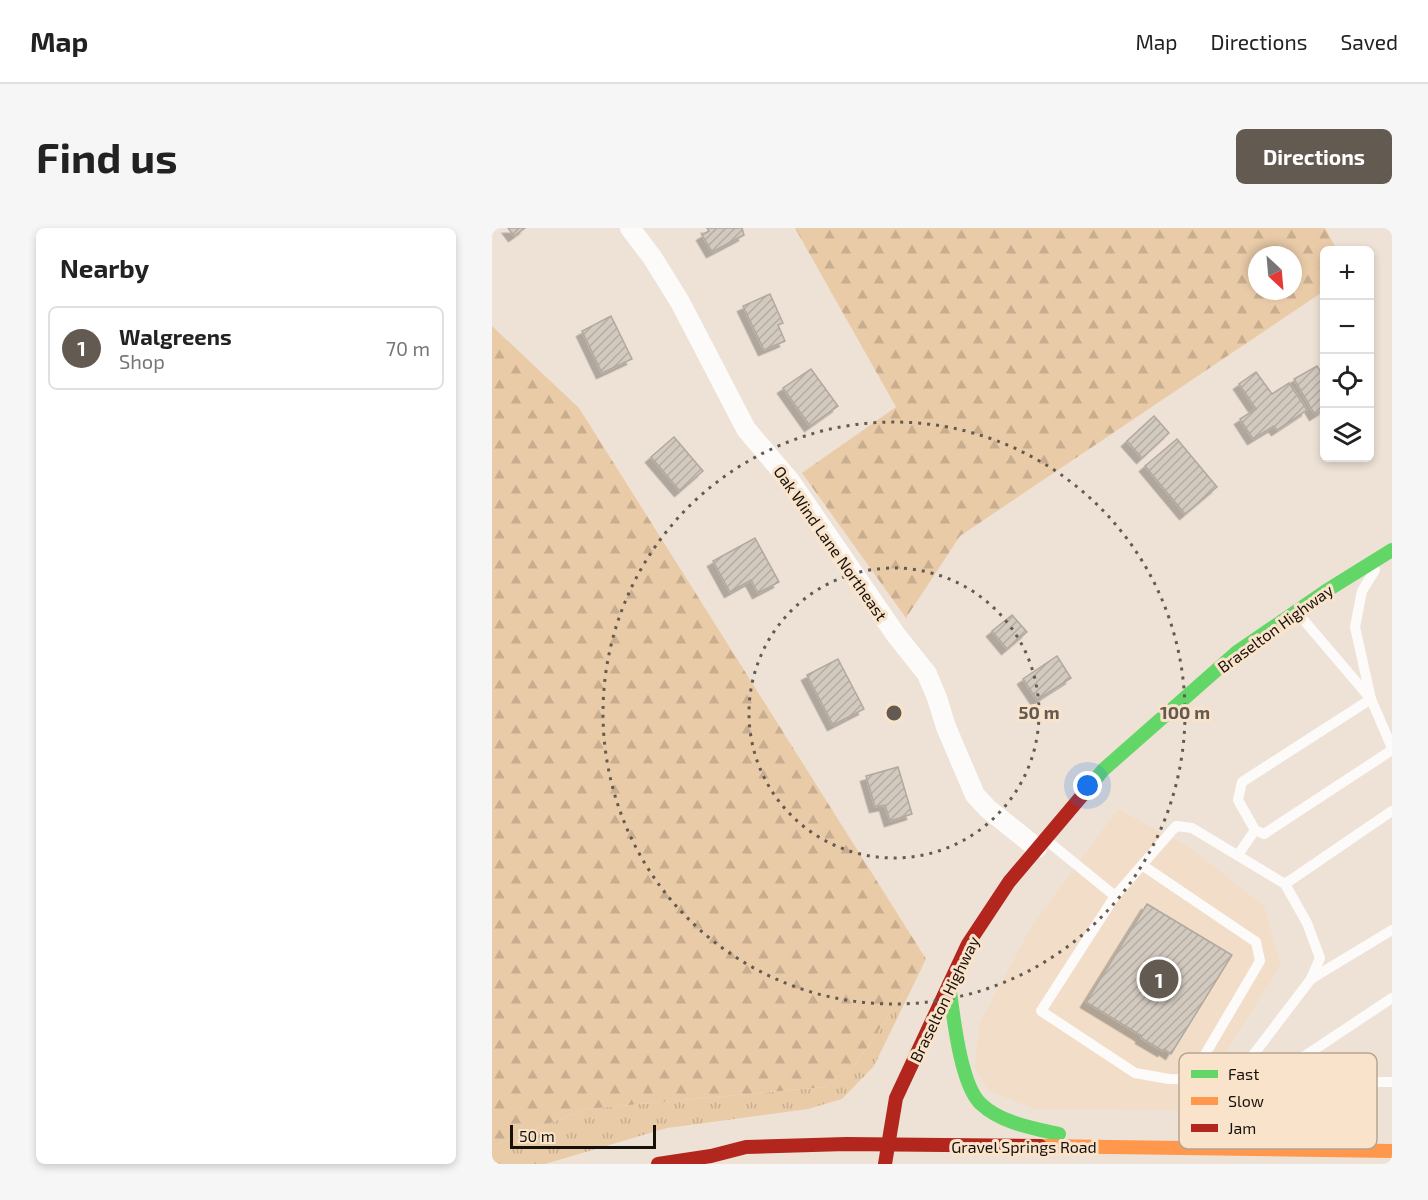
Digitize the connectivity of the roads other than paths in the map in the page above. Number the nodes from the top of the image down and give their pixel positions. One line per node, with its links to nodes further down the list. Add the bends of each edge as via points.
1 (630, 228): 8 (street, Oak Wind Lane Northeast, via 680,302 746,429 790,481 927,674 975,795 988,809)
2 (1388, 552): 3 (main road, Braselton Highway); 4 (lane, via 1362,591 1355,627)
3 (1296, 611): 4 (lane); 8 (main road, Braselton Highway, via 1237,652 1103,770)
4 (1371, 699): 5 (lane); 7 (lane, via 1242,782 1238,800)
5 (1392, 749): 7 (lane)
6 (1392, 811): 11 (lane)
7 (1259, 832): 9 (lane)
8 (1041, 843): 12 (lane); 15 (main road, Braselton Highway, via 969,944)
9 (1238, 855): 10 (lane, via 1192,828 1176,826); 11 (lane)
10 (1142, 865): 12 (lane); 17 (lane, via 1256,942 1260,961)
11 (1285, 884): 14 (lane, via 1307,923 1320,958)
12 (1115, 896): 20 (lane, via 1041,1011 1135,1073)
13 (1392, 930): 14 (lane)
14 (1311, 979): 18 (lane)
15 (949, 984): 21 (main road, Braselton Highway, via 896,1098); 22 (main road, via 964,1063 980,1103 1016,1124)
16 (1392, 998): 19 (lane)
17 (1206, 1053)
18 (1255, 1053)
19 (1309, 1053)
20 (1179, 1079)
21 (888, 1145): 22 (main road, Gravel Springs Road, via 1020,1150); 24 (main road, Gravel Springs Road, via 746,1147); 29 (main road, Braselton Highway)
22 (1112, 1147): 25 (main road, Gravel Springs Road)
23 (1392, 1151): 26 (main road, Gravel Springs Road)
24 (711, 1156): 27 (main road, Gravel Springs Road); 28 (main road)
25 (1332, 1157): 26 (main road, Gravel Springs Road)
26 (1370, 1157)
27 (658, 1164)
28 (733, 1164)
29 (885, 1164)

